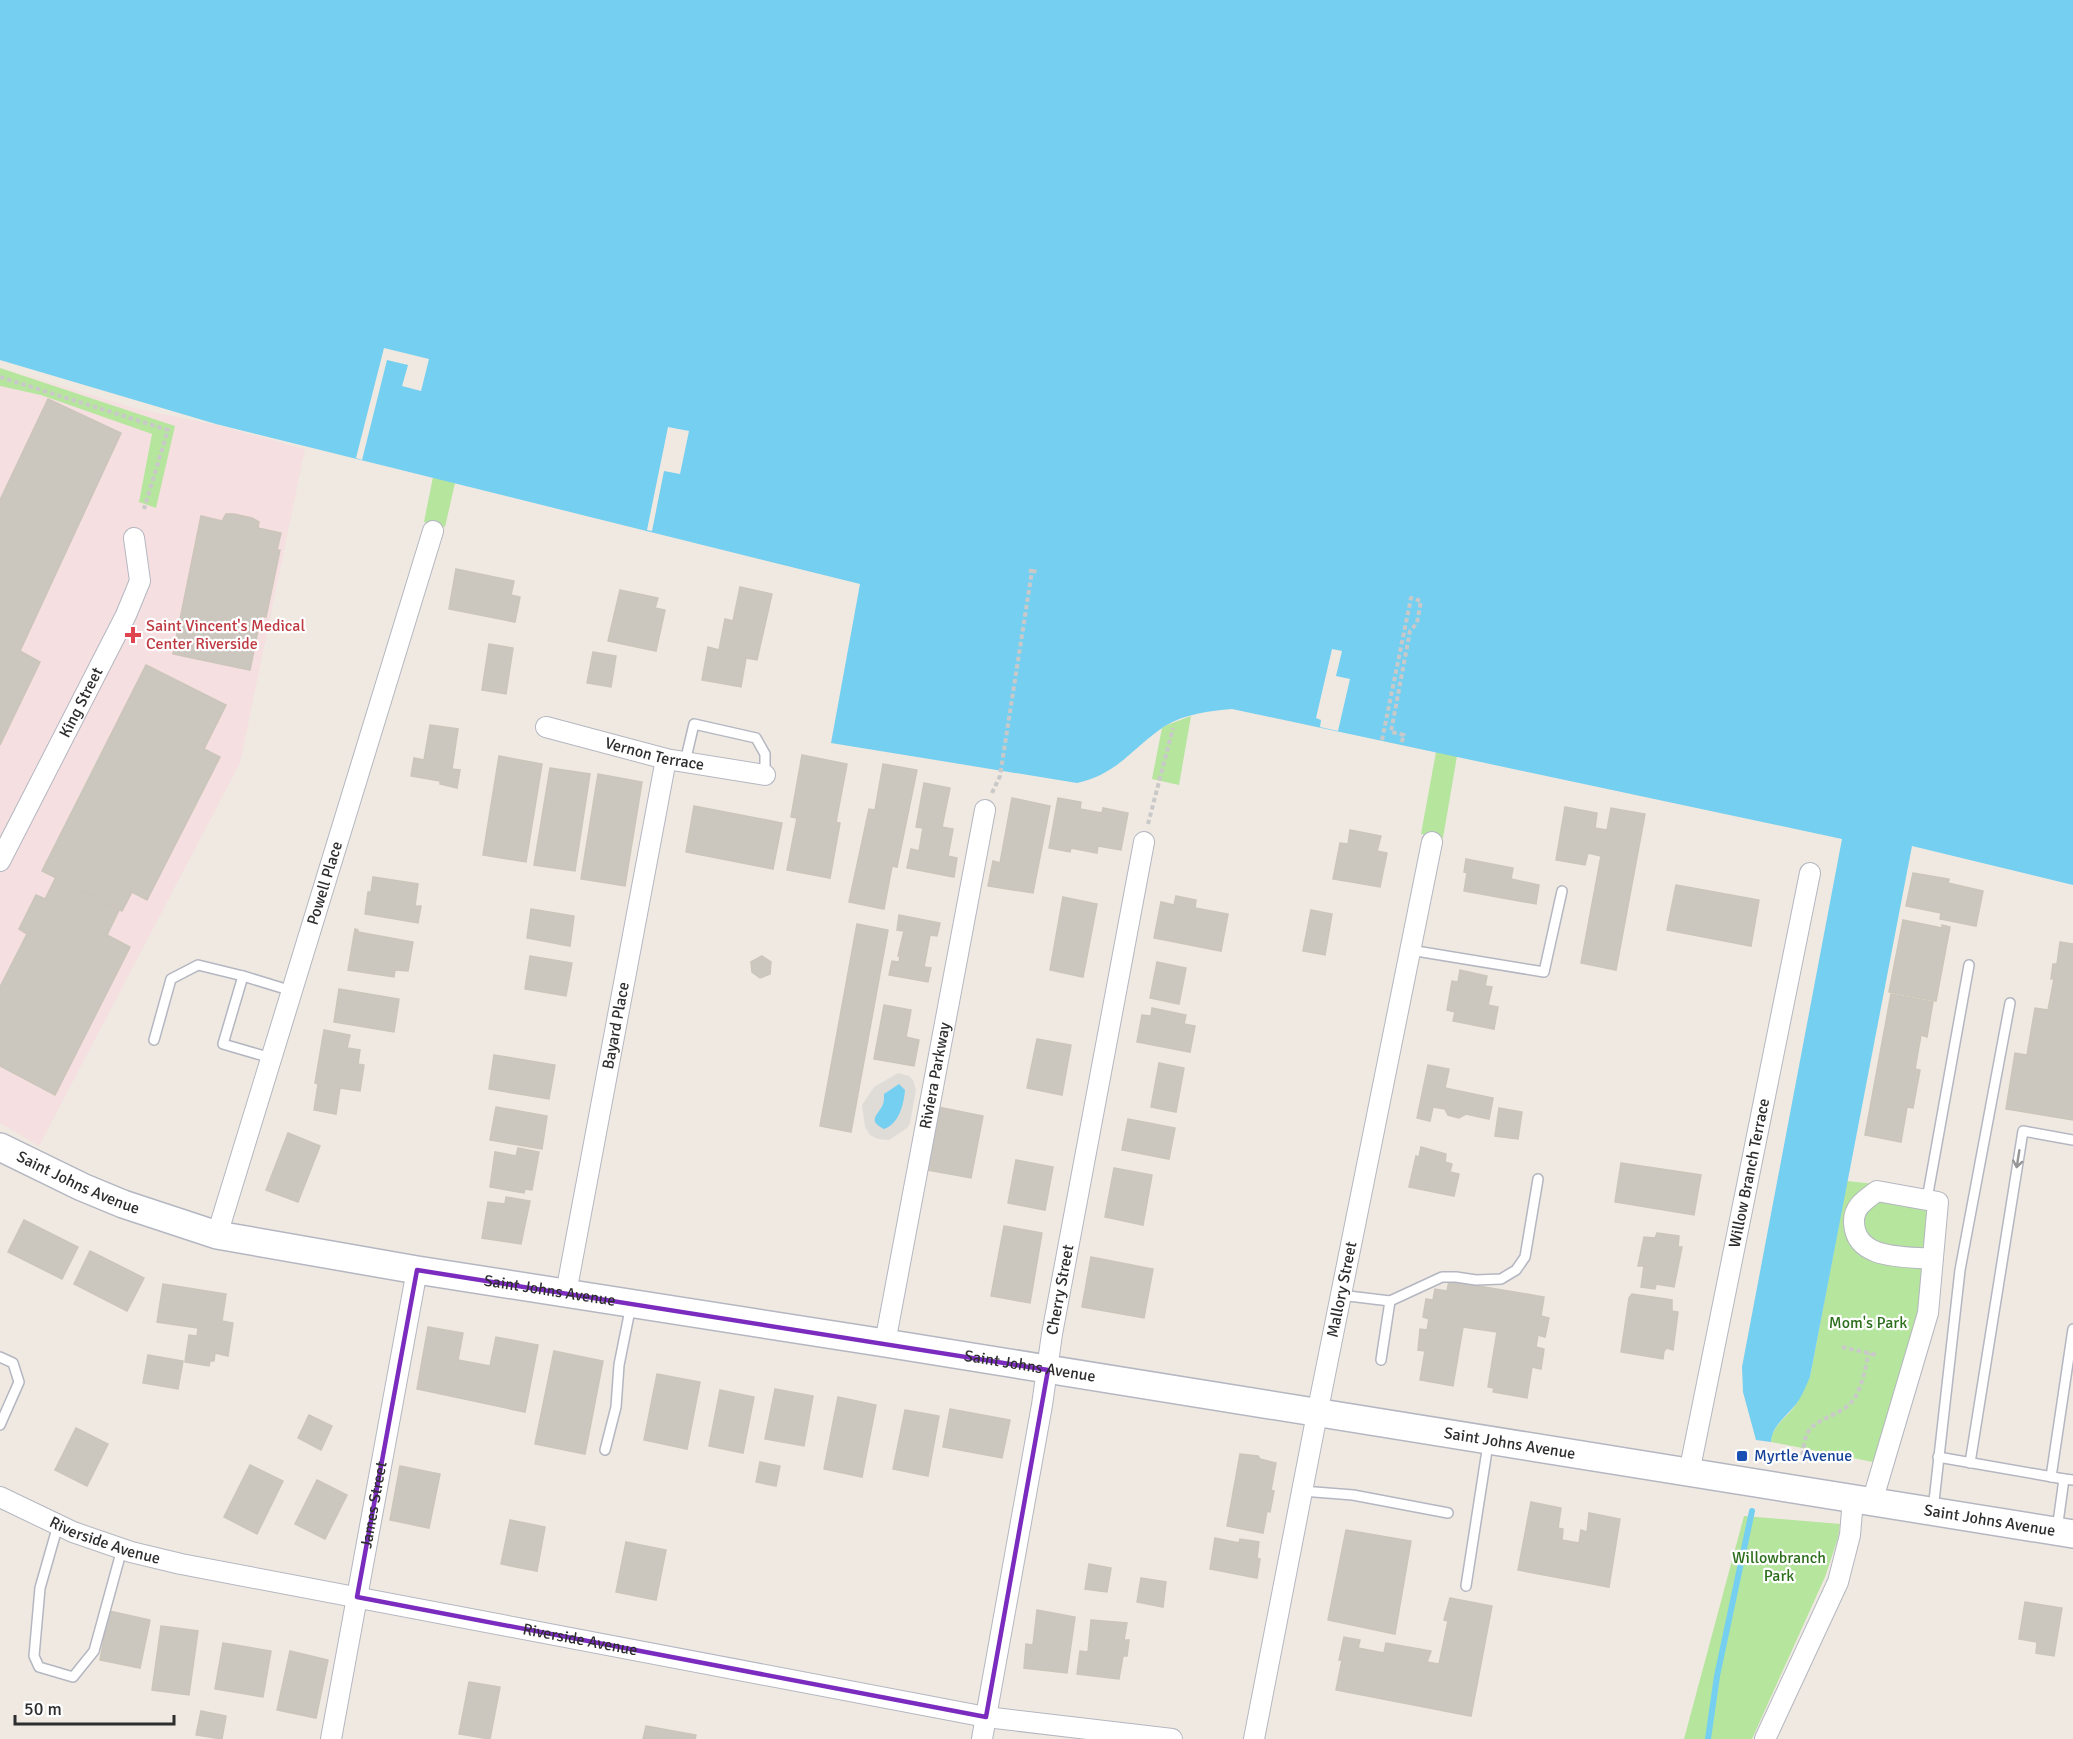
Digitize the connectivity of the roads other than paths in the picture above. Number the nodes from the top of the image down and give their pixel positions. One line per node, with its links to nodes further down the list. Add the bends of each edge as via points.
1 (433, 531): 15 (street, Powell Place)
2 (134, 538): 9 (street, King Street, via 140,581 126,615)
3 (546, 727): 4 (street, Vernon Terrace)
4 (675, 761): 5 (street, Vernon Terrace); 5 (lane, via 694,724 756,738 765,754); 26 (street, Bayard Place)
5 (765, 775)
6 (985, 810): 31 (street, Riviera Parkway)
7 (1144, 842): 34 (street, Cherry Street)
8 (1432, 842): 12 (street, Mallory Street)
9 (0, 861)
10 (1810, 873): 41 (street, Willow Branch Terrace)
11 (1562, 891): 12 (lane, via 1544,972)
12 (1410, 950): 27 (street, Mallory Street)
13 (1969, 965): 22 (lane)
14 (243, 976): 15 (lane); 17 (lane, via 198,965 171,979); 18 (lane, via 223,1044)
15 (292, 991): 18 (street, Powell Place)
16 (2010, 1004): 39 (lane, via 1960,1270)
17 (154, 1040)
18 (271, 1058): 23 (street, Powell Place)
19 (2073, 1140): 40 (lane, one-way to 40, via 2023,1131)
20 (0, 1147): 23 (main road, Saint Johns Avenue, via 123,1204)
21 (1538, 1179): 28 (lane, via 1525,1257 1516,1270 1501,1279 1442,1277)
22 (1927, 1200): 24 (street, via 1938,1202); 24 (street, via 1877,1191 1859,1203 1855,1233 1868,1250)
23 (217, 1236): 25 (main road, Saint Johns Avenue)
24 (1934, 1259): 46 (street, via 1928,1313)
25 (417, 1270): 26 (main road, Saint Johns Avenue); 53 (street, James Street)
26 (566, 1293): 29 (main road, Saint Johns Avenue)
27 (1340, 1295): 28 (lane); 35 (street, Mallory Street)
28 (1390, 1301): 33 (lane)
29 (631, 1303): 31 (main road, Saint Johns Avenue); 38 (lane, via 619,1365 616,1407)
30 (2073, 1329): 42 (lane)
31 (885, 1343): 34 (main road, Saint Johns Avenue)
32 (0, 1357): 36 (lane, via 13,1363 20,1383)
33 (1381, 1359)
34 (1048, 1371): 35 (main road, Saint Johns Avenue); 54 (street, Cherry Street)
35 (1317, 1414): 37 (main road, Saint Johns Avenue); 44 (street, Mallory Street)
36 (0, 1425)
37 (1489, 1441): 41 (main road, Saint Johns Avenue); 52 (lane)
38 (605, 1450)
39 (1938, 1457): 40 (lane); 47 (lane)
40 (1970, 1462): 42 (lane)
41 (1689, 1473): 46 (main road, Saint Johns Avenue)
42 (2051, 1477): 43 (lane)
43 (2068, 1479): 50 (lane)
44 (1302, 1491): 48 (lane, via 1353,1495); 58 (street, Mallory Street)
45 (0, 1497): 49 (street, Riverside Avenue)
46 (1863, 1501): 47 (main road, Saint Johns Avenue); 59 (street, via 1838,1582)
47 (1932, 1512): 50 (main road, Saint Johns Avenue)
48 (1448, 1513)
49 (58, 1525): 51 (street, Riverside Avenue); 51 (lane, via 40,1588 34,1656 39,1667 73,1677 94,1651)
50 (2065, 1533)
51 (122, 1549): 53 (street, Riverside Avenue)
52 (1466, 1586)
53 (357, 1597): 54 (street, Riverside Avenue); 55 (street, James Street)
54 (986, 1718): 56 (street, Cherry Street); 57 (street, Riverside Avenue)
55 (331, 1739)
56 (982, 1739)
57 (1172, 1739)
58 (1254, 1739)
59 (1765, 1739)

